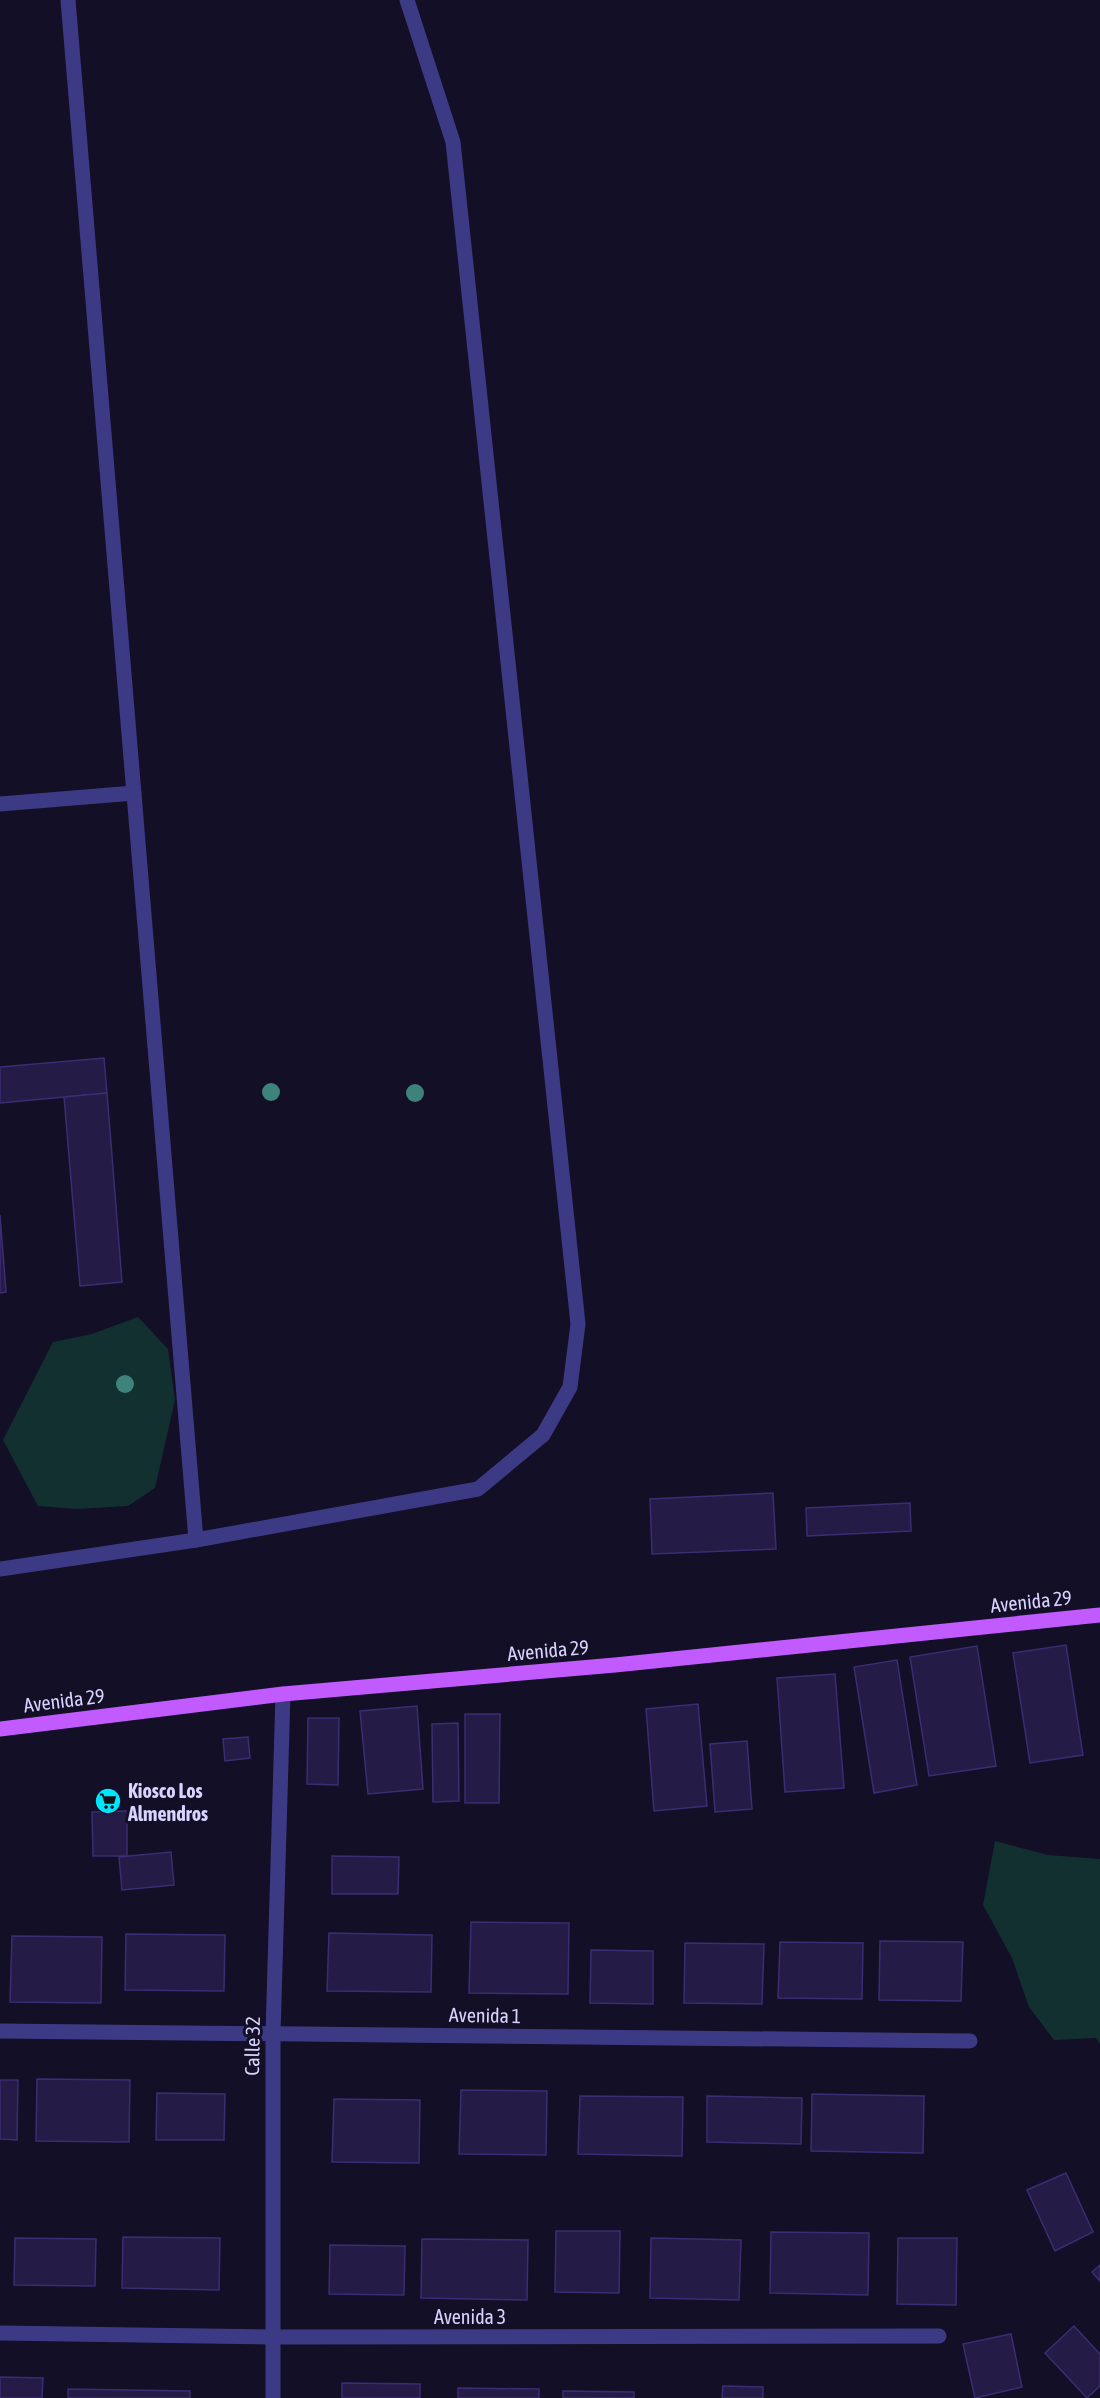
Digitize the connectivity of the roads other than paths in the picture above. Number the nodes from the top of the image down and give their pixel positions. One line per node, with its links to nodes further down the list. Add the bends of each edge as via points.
1 (68, 0): 3 (street)
2 (407, 0): 5 (street, via 453,142 578,1324 570,1387 543,1435 478,1489)
3 (134, 793): 4 (street); 5 (street)
4 (0, 804)
5 (196, 1540): 6 (street)
6 (0, 1569)
7 (1100, 1615): 8 (main road, Avenida 29, via 615,1665)
8 (283, 1694): 9 (main road, Avenida 29); 11 (street, Calle 32)
9 (0, 1728)
10 (0, 2031): 11 (street, Avenida 1)
11 (273, 2034): 12 (street, Avenida 1); 15 (street, Calle 32)
12 (970, 2041)
13 (0, 2333): 15 (street, Avenida 3)
14 (939, 2336): 15 (street, Avenida 3)
15 (273, 2337): 16 (street, Calle 32)
16 (273, 2398)

